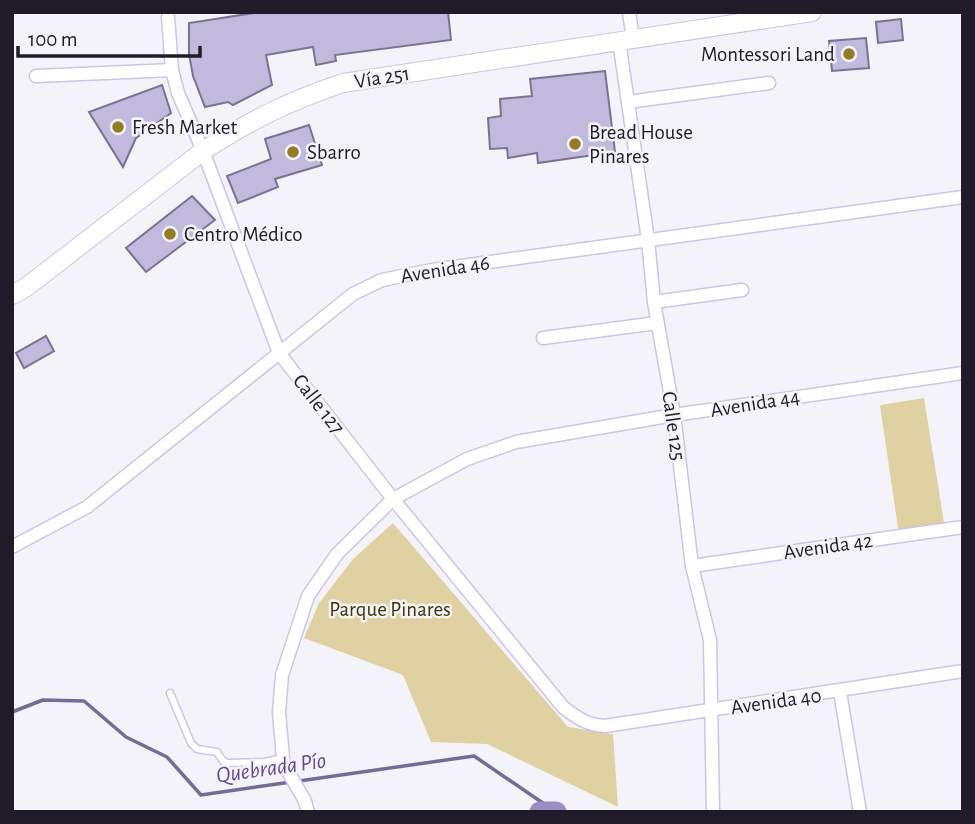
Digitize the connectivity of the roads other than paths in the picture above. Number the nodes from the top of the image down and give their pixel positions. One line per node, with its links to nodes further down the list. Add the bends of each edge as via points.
1 (629, 12): 4 (street, Calle 125)
2 (813, 12): 4 (main road, Vía 251)
3 (168, 17): 5 (street, Calle 127)
4 (626, 40): 8 (street, Calle 125); 9 (main road, Vía 251, via 343,83 282,105)
5 (172, 69): 6 (street); 9 (street, Calle 127)
6 (36, 76)
7 (769, 83): 8 (street)
8 (628, 102): 11 (street, Calle 125)
9 (204, 151): 13 (main road, Vía 251); 17 (street, Calle 127)
10 (963, 197): 11 (street, Avenida 46)
11 (648, 240): 14 (street, Calle 125); 17 (street, Avenida 46, via 382,280 353,294)
12 (742, 290): 14 (street)
13 (12, 295)
14 (654, 302): 15 (street, Calle 125)
15 (657, 323): 16 (street); 19 (street, Calle 125)
16 (543, 338)
17 (279, 353): 20 (street, Calle 127); 22 (street, Avenida 46, via 87,507)
18 (963, 373): 19 (street, Avenida 44)
19 (674, 415): 20 (street, Avenida 44, via 516,442 467,459); 23 (street, Calle 125)
20 (393, 499): 28 (street, Calle 127, via 563,707); 29 (street, Avenida 44, via 337,554 308,596 282,675 279,712)
21 (963, 527): 23 (street, Avenida 42)
22 (12, 547)
23 (692, 566): 27 (street, Calle 125, via 710,640)
24 (963, 671): 25 (street, Avenida 40)
25 (840, 692): 27 (street, Avenida 40); 32 (street)
26 (170, 694): 29 (lane, via 197,749 217,752 228,763)
27 (713, 710): 28 (street, Avenida 40); 31 (street, Calle 125)
28 (590, 725)
29 (285, 763): 30 (street)
30 (308, 812)
31 (713, 812)
32 (860, 812)

